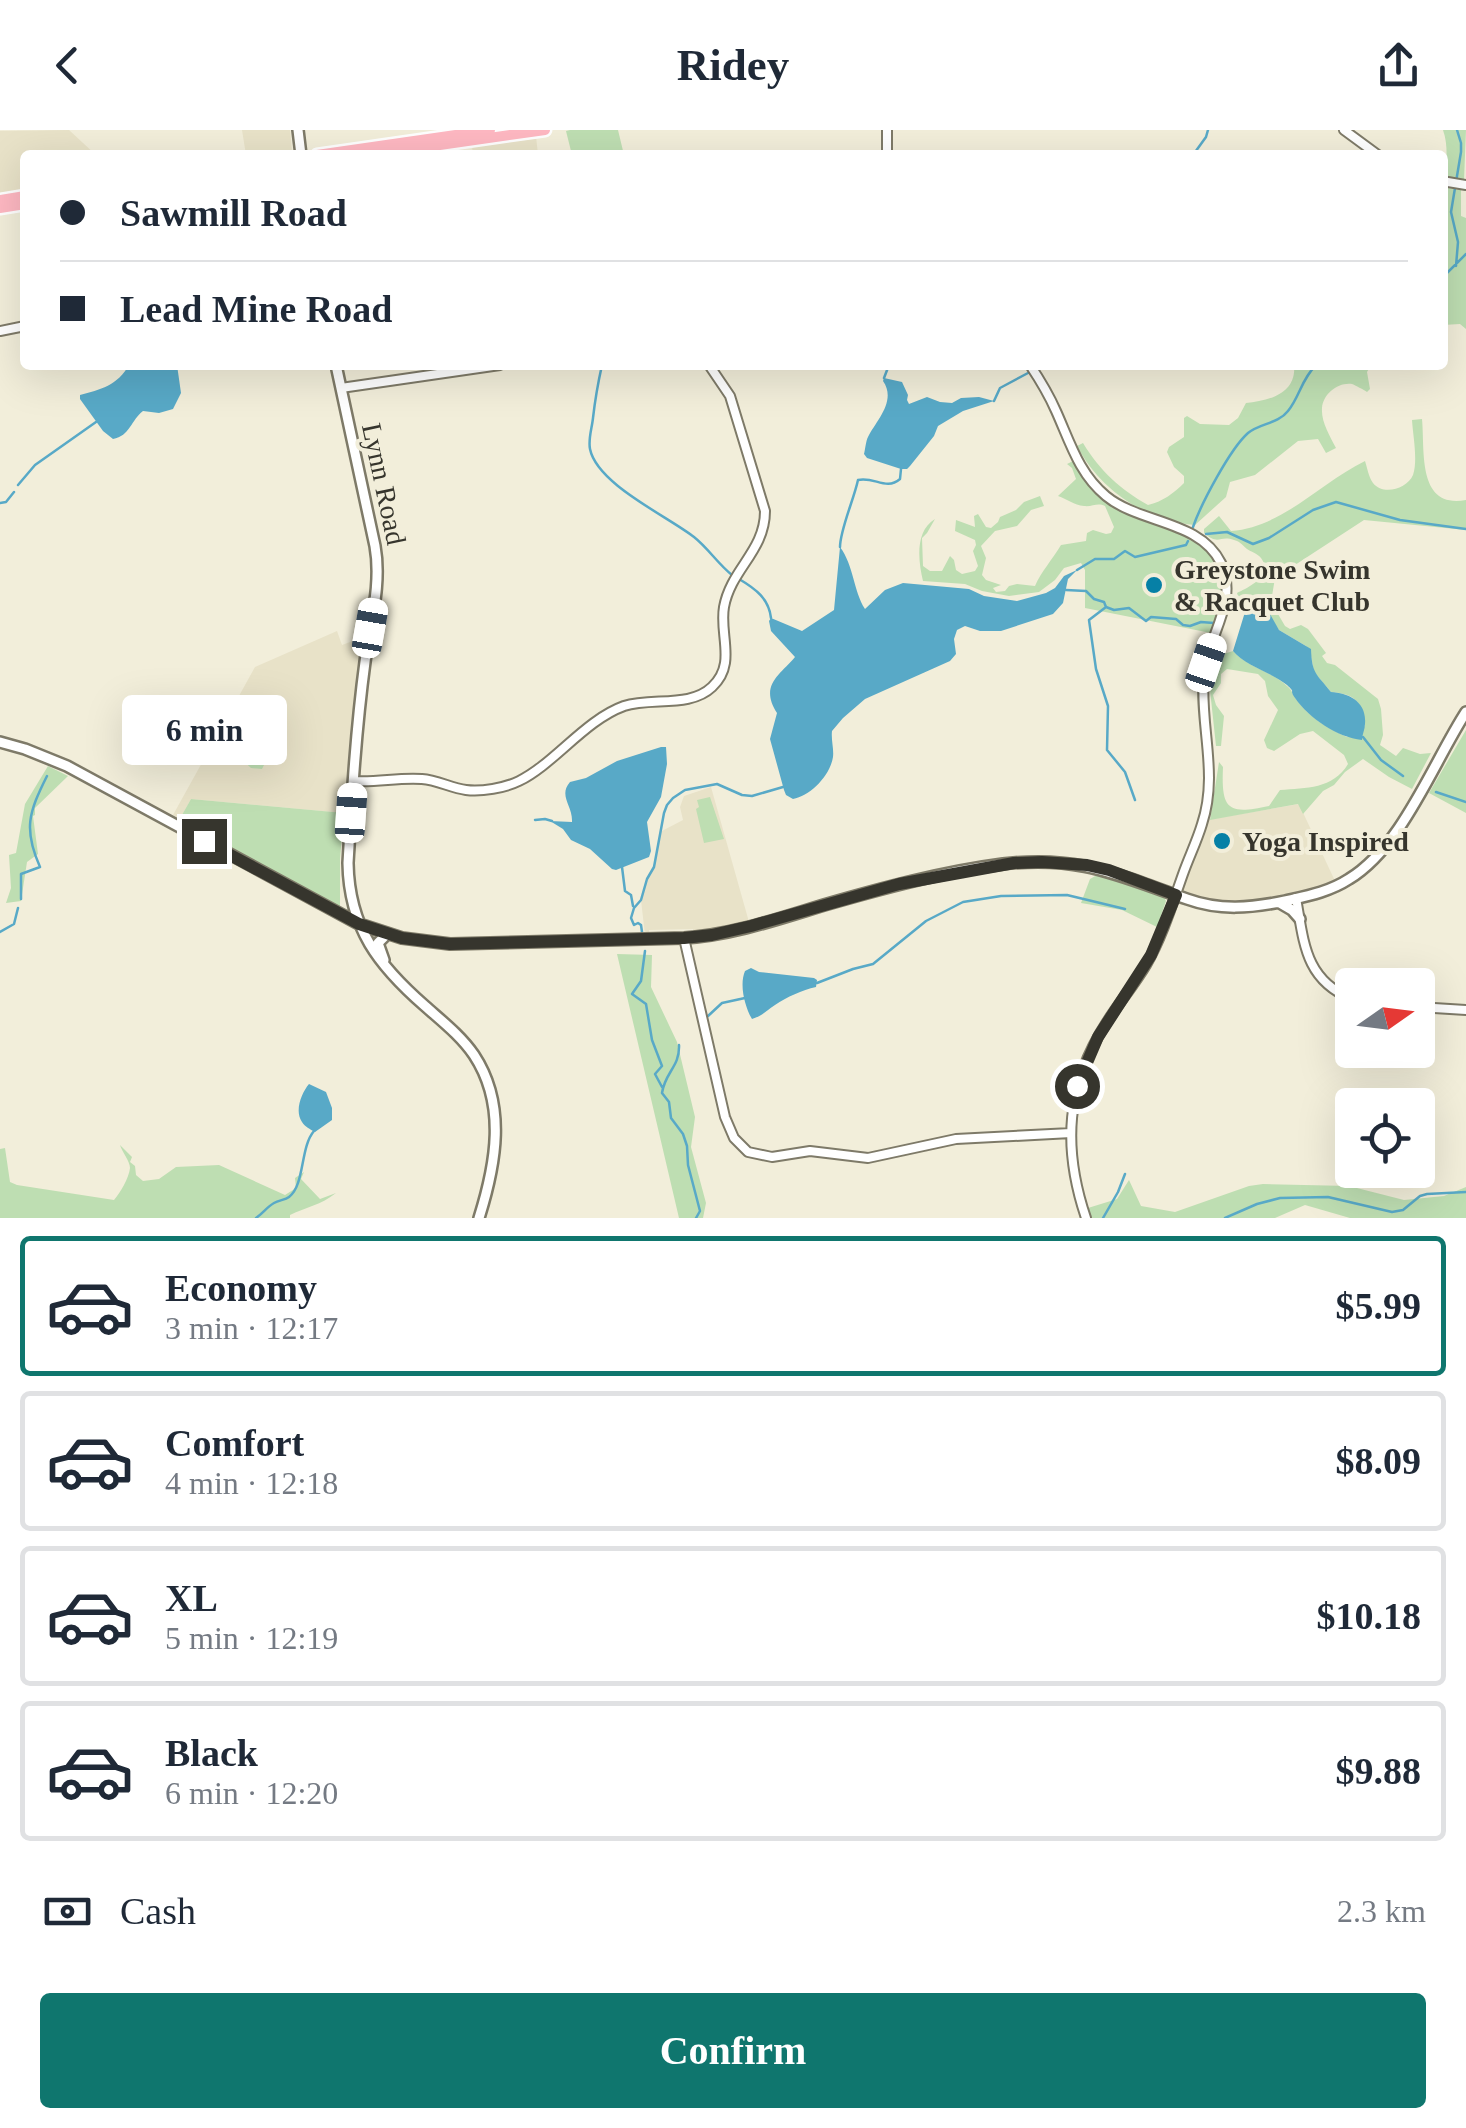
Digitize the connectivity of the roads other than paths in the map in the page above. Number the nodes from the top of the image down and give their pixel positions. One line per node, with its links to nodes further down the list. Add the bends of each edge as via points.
1 (490, 130): 4 (main road)
2 (545, 130): 5 (main road)
3 (1344, 130): 6 (street)
4 (352, 150)
5 (405, 150)
6 (1371, 150)
7 (337, 370): 11 (main road, Lynn Road)
8 (465, 370): 11 (street)
9 (712, 370): 14 (street, via 730,396 765,511 759,543 728,592 726,660 713,686 689,698 616,710 514,783 470,790 422,779)
10 (1033, 370): 16 (street, via 1093,483 1128,510 1196,536 1225,574 1226,603 1203,687 1209,792)
11 (341, 388): 14 (main road, Lynn Road, via 378,571)
12 (1466, 712): 17 (main road, via 1383,850 1340,884)
13 (0, 742): 19 (main road, via 66,766)
14 (353, 781): 15 (main road, Lynn Road)
15 (349, 884): 19 (main road, via 346,908); 21 (main road, Lynn Road)
16 (1176, 895): 18 (main road, via 1225,908); 23 (main road, via 1065,862 1001,864); 28 (street, via 1151,955 1088,1056)
17 (1296, 898): 18 (main road); 20 (street)
18 (1278, 902): 20 (main road)
19 (337, 913): 21 (main road)
20 (1300, 919): 25 (street, via 1314,969)
21 (359, 924): 22 (main road); 24 (main road, Lynn Road)
22 (387, 934): 23 (main road, via 450,944); 24 (main road, via 378,943)
23 (684, 938): 28 (street, via 725,1117 748,1152 868,1158 956,1139)
24 (384, 968): 29 (main road, Lynn Road, via 458,1035 483,1071 496,1138)
25 (1335, 990)
26 (1435, 1008): 27 (street)
27 (1466, 1010)
28 (1070, 1132): 30 (street)
29 (479, 1218)
30 (1086, 1218)

